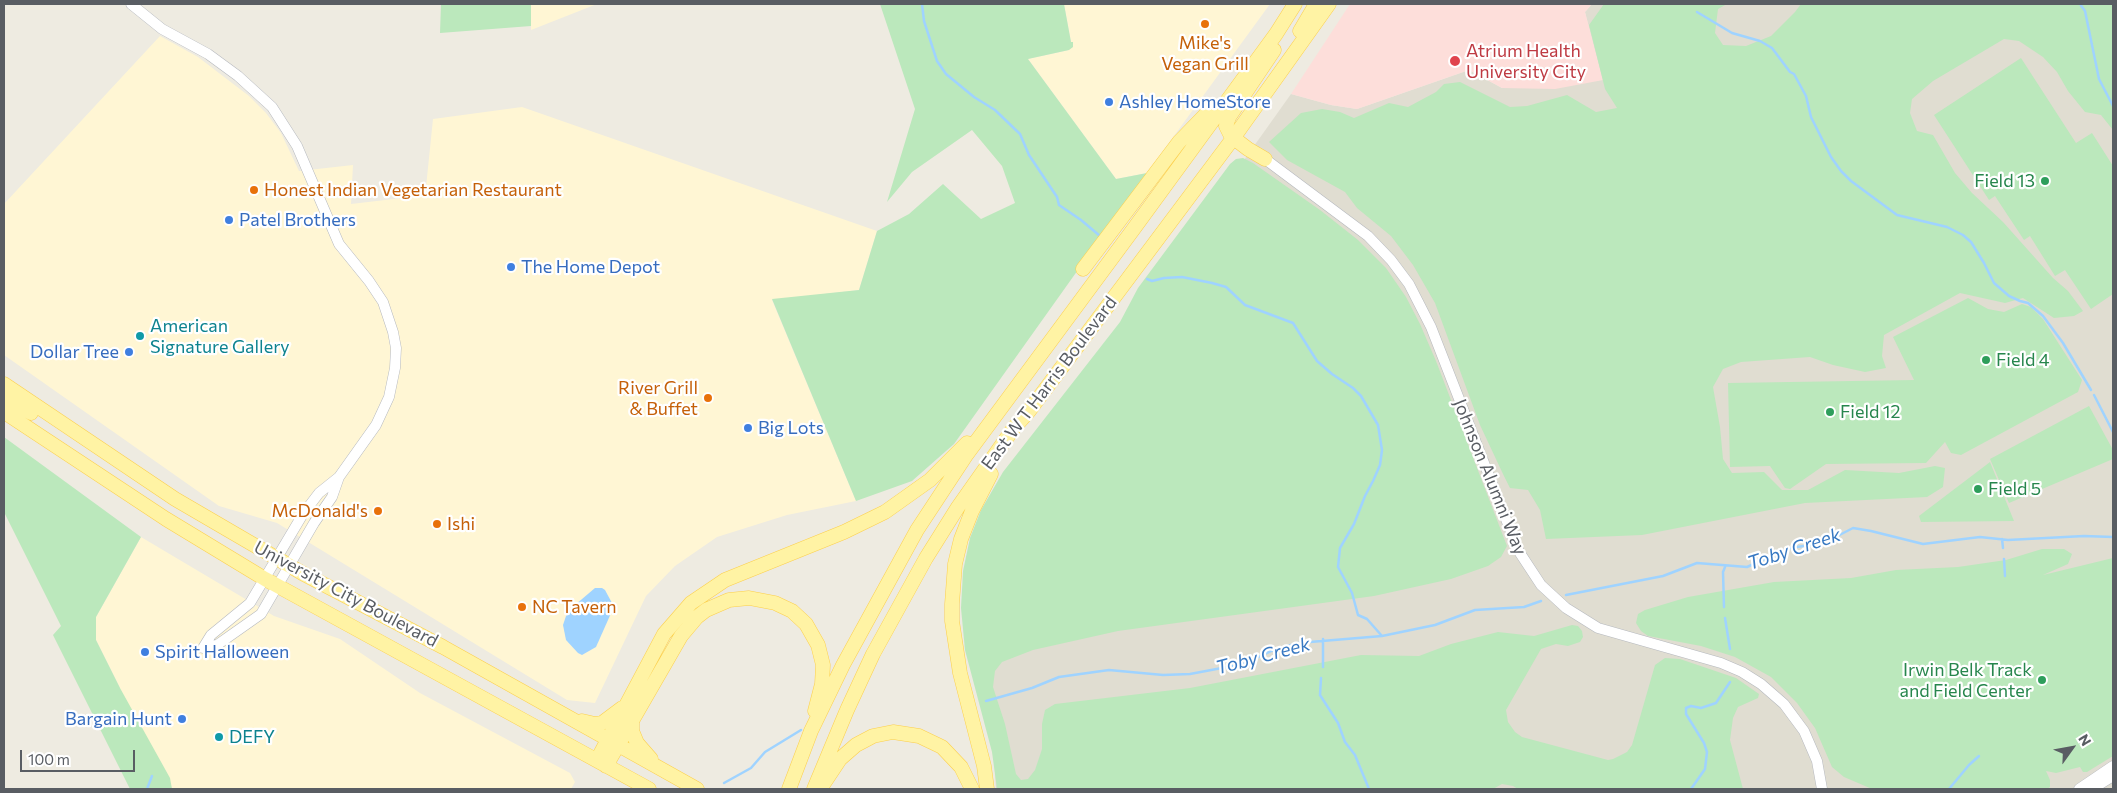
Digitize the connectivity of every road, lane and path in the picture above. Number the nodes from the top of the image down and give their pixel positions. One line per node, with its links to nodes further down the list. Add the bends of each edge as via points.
1 (131, 4): 20 (street, via 162,29 208,54 272,107 297,146 339,244 383,302 396,348 390,393 376,425)
2 (1295, 4): 7 (main road, East W T Harris Boulevard)
3 (1305, 4): 9 (main road, via 1227,121 1226,128)
4 (1316, 4): 6 (main road)
5 (1329, 4): 6 (main road, East W T Harris Boulevard)
6 (1281, 72): 8 (main road, East W T Harris Boulevard)
7 (1233, 91): 13 (main road, via 1179,142); 18 (main road, East W T Harris Boulevard)
8 (1243, 124): 9 (main road, East W T Harris Boulevard); 11 (main road)
9 (1234, 137): 10 (main road); 12 (main road, East W T Harris Boulevard)
10 (1252, 152): 11 (main road); 12 (main road, via 1244,151 1232,156)
11 (1265, 159): 41 (street, Johnson Alumni Way, via 1362,231 1409,284 1431,327 1518,550 1545,589 1572,613 1598,628 1728,666 1761,684 1784,704 1804,731 1817,760)
12 (1190, 196): 16 (main road, East W T Harris Boulevard)
13 (1083, 269)
14 (4, 384): 19 (main road, University City Boulevard)
15 (4, 400): 19 (main road)
16 (1029, 411): 37 (main road, East W T Harris Boulevard, via 958,507 906,592 850,702); 40 (main road, via 982,488 955,564 952,604 955,648)
17 (4, 412): 23 (main road, University City Boulevard, via 166,519)
18 (998, 413): 25 (main road, via 940,472 897,505 844,532 725,580 691,603 664,634); 28 (main road, East W T Harris Boulevard, via 967,454 904,552 865,621)
19 (71, 430): 21 (main road, University City Boulevard, via 175,499)
20 (339, 477): 21 (street, via 319,493); 22 (street, via 332,497)
21 (277, 558): 22 (main road, University City Boulevard); 23 (street)
22 (290, 566): 24 (street); 26 (main road, University City Boulevard)
23 (265, 579): 24 (main road, University City Boulevard); 24 (street, via 247,607 211,635 203,648 217,645 258,617)
24 (278, 586): 30 (main road, University City Boulevard)
25 (627, 705): 26 (main road, via 602,723); 29 (main road)
26 (573, 719): 29 (main road, University City Boulevard)
27 (632, 722): 28 (main road, via 692,622 717,604 749,598 775,603 792,611 806,624 815,640 823,678); 29 (main road); 32 (main road, via 636,743)
28 (811, 732): 36 (main road, East W T Harris Boulevard)
29 (613, 743): 30 (main road); 32 (main road, University City Boulevard)
30 (602, 763): 34 (main road, University City Boulevard)
31 (2113, 766): 42 (street)
32 (662, 770): 35 (main road, University City Boulevard)
33 (2113, 776): 43 (street)
34 (649, 789)
35 (697, 789)
36 (789, 789)
37 (814, 789)
38 (820, 789): 39 (main road, via 833,767 849,750 867,738 893,732 919,736 942,747 961,767)
39 (972, 789)
40 (987, 789)
41 (1822, 789)
42 (2079, 789)
43 (2092, 789)

